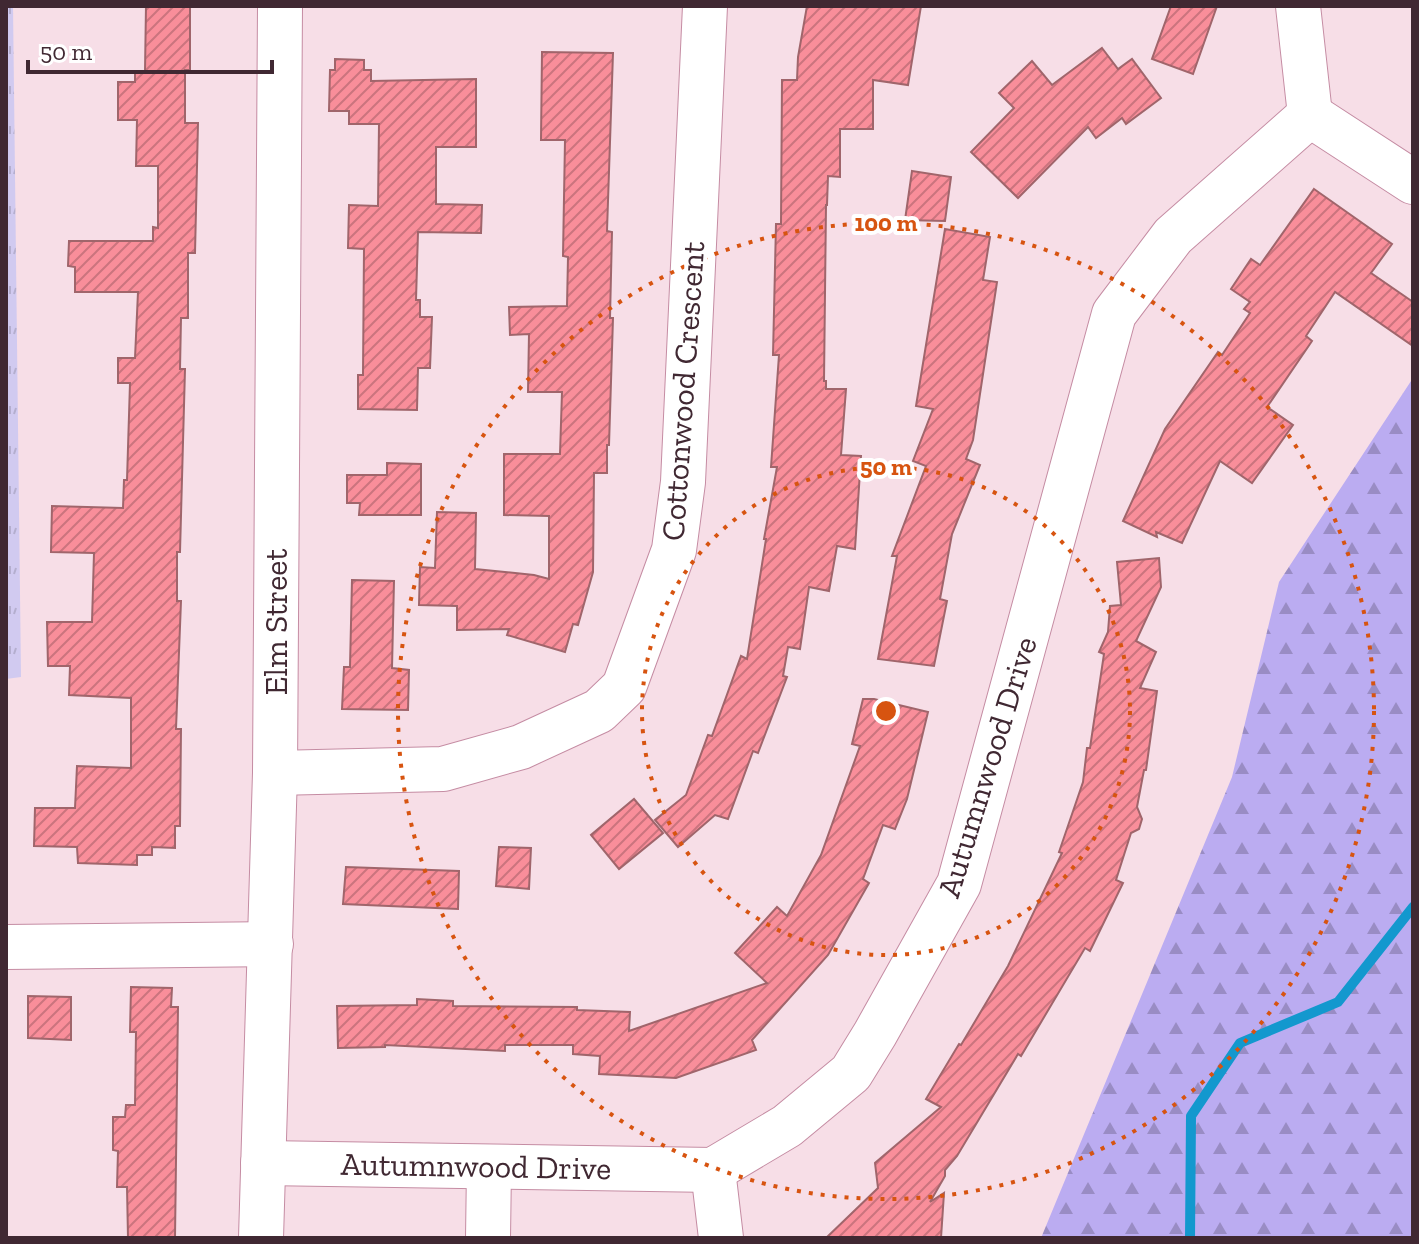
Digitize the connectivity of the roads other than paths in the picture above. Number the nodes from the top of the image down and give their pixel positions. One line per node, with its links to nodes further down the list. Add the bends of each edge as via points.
1 (280, 6): 6 (street, Elm Street)
2 (705, 6): 6 (street, Cottonwood Crescent, via 683,482 674,550 624,687 599,711 521,747 443,769)
3 (1298, 6): 4 (street)
4 (1310, 115): 5 (street); 11 (street, Autumnwood Drive, via 1173,236 1114,314 959,884 875,1034 851,1073 819,1100 787,1126)
5 (1413, 182)
6 (275, 773): 7 (street, Elm Street)
7 (271, 944): 8 (street); 9 (street, Elm Street)
8 (6, 947)
9 (263, 1163): 10 (street, Autumnwood Drive); 12 (street, Elm Street)
10 (489, 1167): 11 (street, Autumnwood Drive); 13 (street)
11 (713, 1170): 14 (street)
12 (261, 1238)
13 (488, 1238)
14 (721, 1238)

